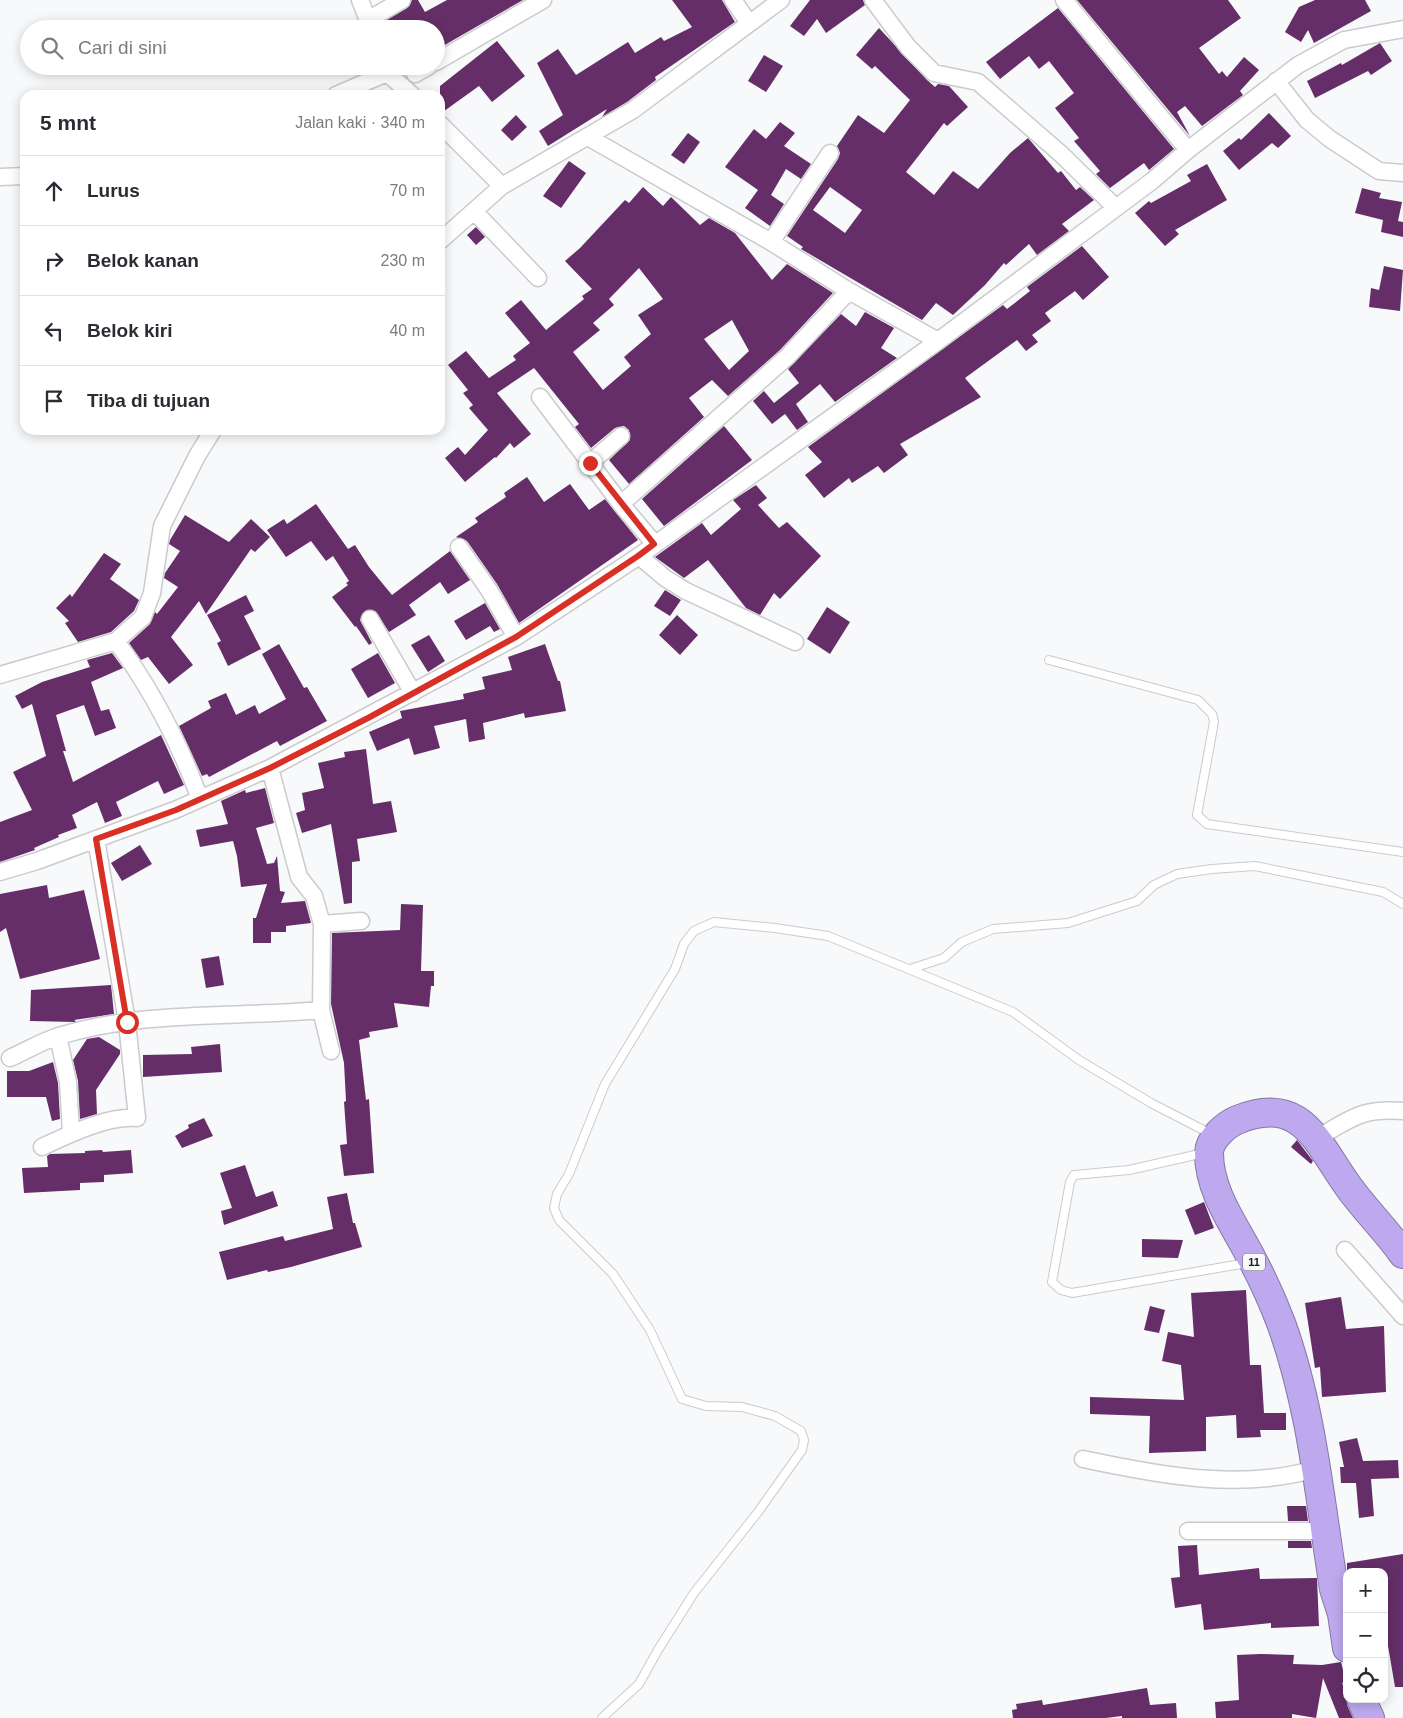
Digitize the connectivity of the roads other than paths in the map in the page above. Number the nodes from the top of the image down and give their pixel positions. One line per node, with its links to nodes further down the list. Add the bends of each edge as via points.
1 (360, 0): 8 (street)
2 (402, 0): 9 (street)
3 (543, 0): 12 (street)
4 (733, 0): 10 (street)
5 (781, 0): 10 (street)
6 (873, 0): 26 (street, via 908,47 934,72 978,82)
7 (1064, 0): 20 (street)
8 (368, 20)
9 (375, 20)
10 (749, 24): 19 (street, via 633,110)
11 (1403, 29): 15 (street, via 1344,40)
12 (445, 57)
13 (374, 75): 16 (street)
14 (392, 75): 17 (street)
15 (1276, 80): 20 (street); 22 (street, via 1307,120 1330,139 1379,172)
16 (346, 90)
17 (407, 90)
18 (445, 129): 25 (street)
19 (588, 137): 25 (street); 29 (street)
20 (1188, 150): 26 (street)
21 (830, 153): 29 (street)
22 (1403, 173)
23 (20, 176): 24 (street)
24 (0, 177)
25 (502, 186): 27 (street)
26 (1116, 208): 32 (street)
27 (474, 211): 28 (street); 30 (street)
28 (445, 237)
29 (771, 242): 31 (street)
30 (538, 278)
31 (850, 291): 32 (street); 37 (street, via 787,357)
32 (938, 341): 38 (street)
33 (540, 397): 36 (street)
34 (210, 435): 43 (street, via 162,526 152,593 143,617)
35 (621, 436): 36 (street)
36 (590, 463): 37 (street)
37 (622, 504): 38 (street)
38 (654, 544): 40 (street)
39 (459, 547): 42 (street)
40 (638, 556): 42 (street); 44 (street, via 686,592)
41 (370, 619): 47 (street)
42 (516, 637): 47 (street)
43 (116, 641): 46 (street); 49 (street, via 142,676 179,744)
44 (795, 642)
45 (1049, 660): 51 (lane, via 1198,700 1212,714 1214,722 1198,815 1207,824)
46 (0, 675)
47 (413, 693): 48 (street)
48 (270, 768): 49 (street); 55 (street, via 299,877 314,896)
49 (200, 799): 50 (street)
50 (96, 839): 52 (street); 58 (street)
51 (1403, 852)
52 (0, 872)
53 (1403, 904): 56 (lane, via 1383,892 1255,866 1212,869 1177,874 1154,885 1137,901 1068,923 993,930 962,942 944,958)
54 (360, 921): 55 (street)
55 (322, 924): 57 (street)
56 (910, 970): 65 (lane, via 1013,1012 1088,1065); 77 (lane, via 828,936 714,922 694,931 684,944 675,969 605,1084 569,1174 557,1194 554,1208 559,1220 614,1274 650,1330 682,1399 706,1406 742,1407 775,1416 800,1431 804,1440 802,1450 758,1512 694,1593 639,1684)
57 (322, 1010): 58 (street); 60 (street)
58 (127, 1022): 59 (street); 63 (street, via 137,1118 126,1117)
59 (58, 1036): 61 (street); 63 (street, via 68,1082)
60 (331, 1051)
61 (10, 1058)
62 (1403, 1111): 64 (street, via 1376,1109 1358,1114)
63 (71, 1134): 66 (street)
64 (1317, 1138): 65 (highway, via 1297,1120 1280,1112 1235,1120 1225,1127); 68 (highway, via 1348,1187)
65 (1213, 1144): 69 (highway, 11, via 1214,1186); 69 (lane, via 1129,1170 1074,1175 1070,1182 1052,1282 1061,1290 1072,1293)
66 (42, 1147)
67 (1345, 1250): 70 (street)
68 (1403, 1254)
69 (1254, 1262): 72 (highway, 11, via 1281,1322 1292,1358)
70 (1403, 1316)
71 (1083, 1459): 72 (street, via 1149,1473 1210,1479 1291,1476)
72 (1315, 1470): 74 (highway, 11)
73 (1188, 1531): 74 (street)
74 (1325, 1531): 75 (highway, 11)
75 (1343, 1627)
76 (1363, 1703): 78 (highway)
77 (602, 1718)
78 (1370, 1718)

